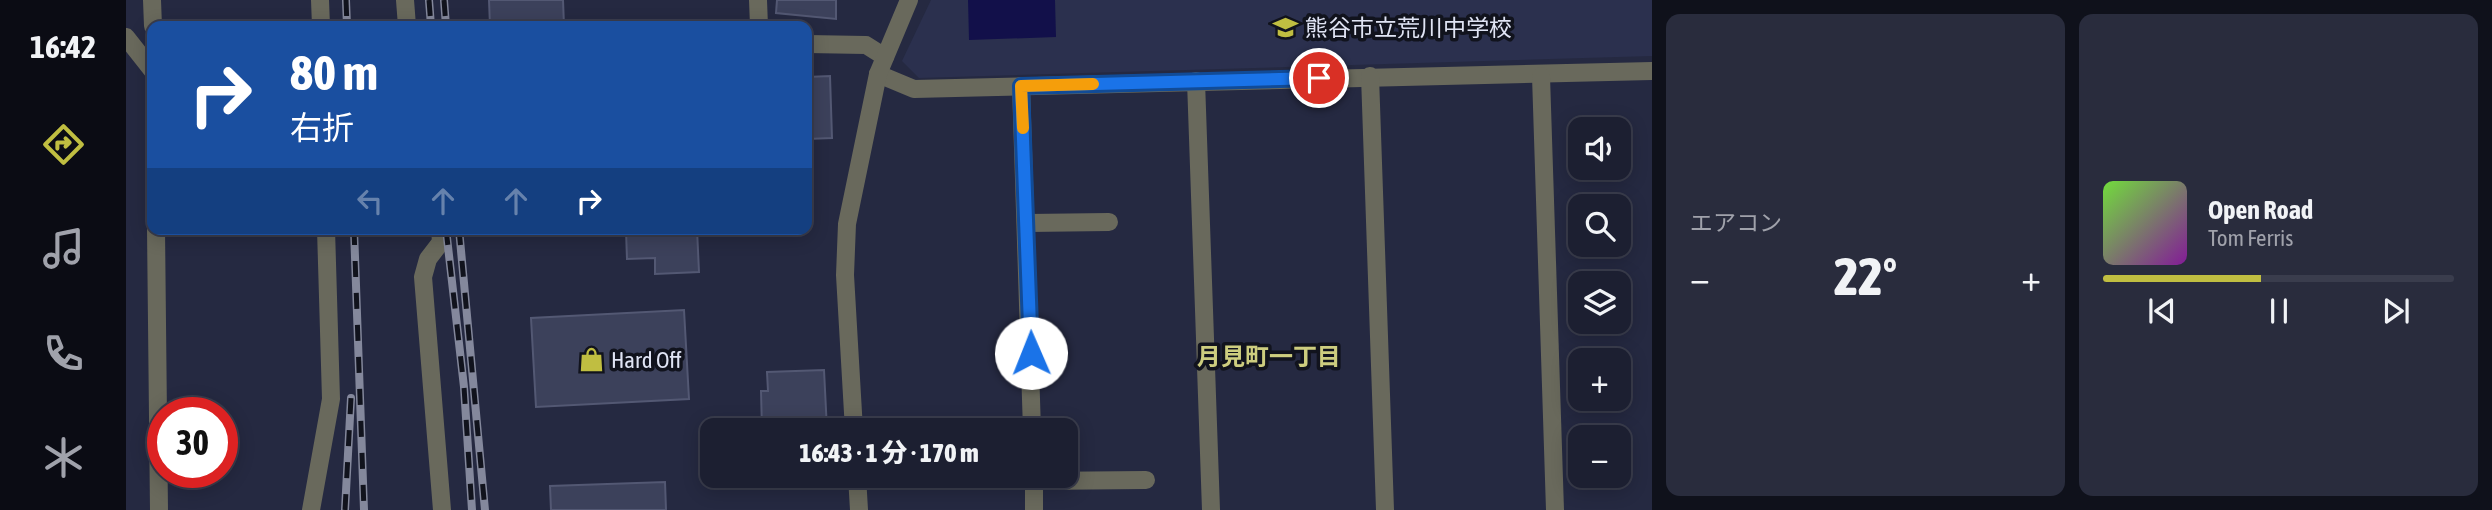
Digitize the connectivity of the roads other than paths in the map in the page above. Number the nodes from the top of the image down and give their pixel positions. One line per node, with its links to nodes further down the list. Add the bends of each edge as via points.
1 (152, 0): 6 (street)
2 (320, 0): 7 (street)
3 (405, 0): 8 (street)
4 (758, 0): 9 (street)
5 (909, 0): 13 (street)
6 (153, 21)
7 (320, 21)
8 (407, 21)
9 (759, 21)
10 (126, 37): 12 (street)
11 (812, 44): 13 (street, via 866,45)
12 (147, 64)
13 (882, 66): 18 (street, via 914,89); 24 (street, via 847,224 845,275)
14 (1652, 71): 16 (street)
15 (1370, 76): 16 (street); 17 (street); 36 (street)
16 (1541, 76): 37 (street)
17 (1196, 81): 18 (street); 35 (street)
18 (1021, 86): 20 (street)
19 (1110, 222): 20 (street)
20 (1028, 223): 25 (street)
21 (156, 235): 30 (street)
22 (326, 235): 31 (street, via 331,399)
23 (440, 235): 32 (street, via 423,277)
24 (853, 418)
25 (1032, 418)
26 (1078, 479): 27 (street)
27 (1146, 480)
28 (858, 488): 33 (street)
29 (1034, 488): 34 (street)
30 (159, 510)
31 (311, 510)
32 (442, 510)
33 (859, 510)
34 (1034, 510)
35 (1211, 510)
36 (1384, 510)
37 (1555, 510)

